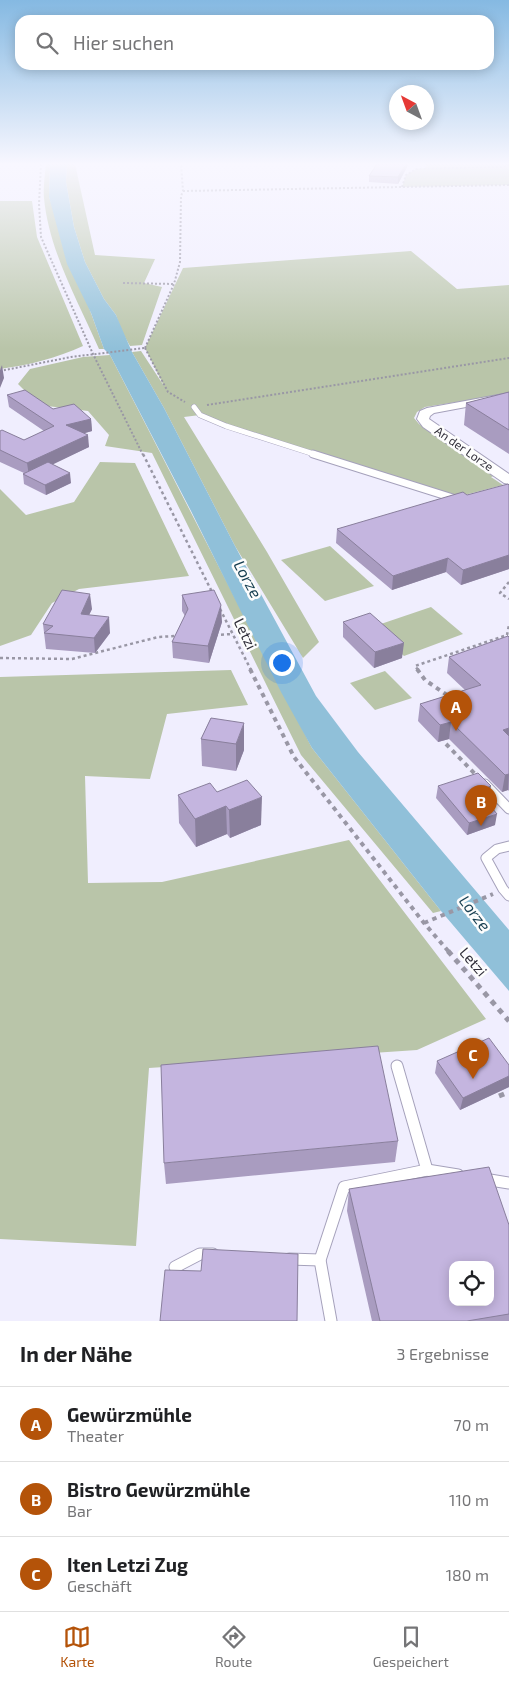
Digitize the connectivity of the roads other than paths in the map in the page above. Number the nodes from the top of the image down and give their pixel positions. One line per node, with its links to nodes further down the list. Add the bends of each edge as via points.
1 (509, 396): 3 (street, An der Lorze, via 431,410 424,414 423,419)
2 (194, 407): 4 (lane, via 200,415 226,426)
3 (509, 480)
4 (461, 500)
5 (476, 775): 6 (lane)
6 (509, 809)
7 (509, 846): 8 (lane, via 486,858)
8 (506, 893)
9 (397, 1066): 10 (lane)
10 (427, 1170): 11 (lane); 14 (lane, via 344,1187)
11 (509, 1183)
12 (227, 1255): 15 (lane, via 200,1254)
13 (274, 1258): 14 (lane)
14 (320, 1260): 16 (lane)
15 (175, 1268)
16 (331, 1321)

